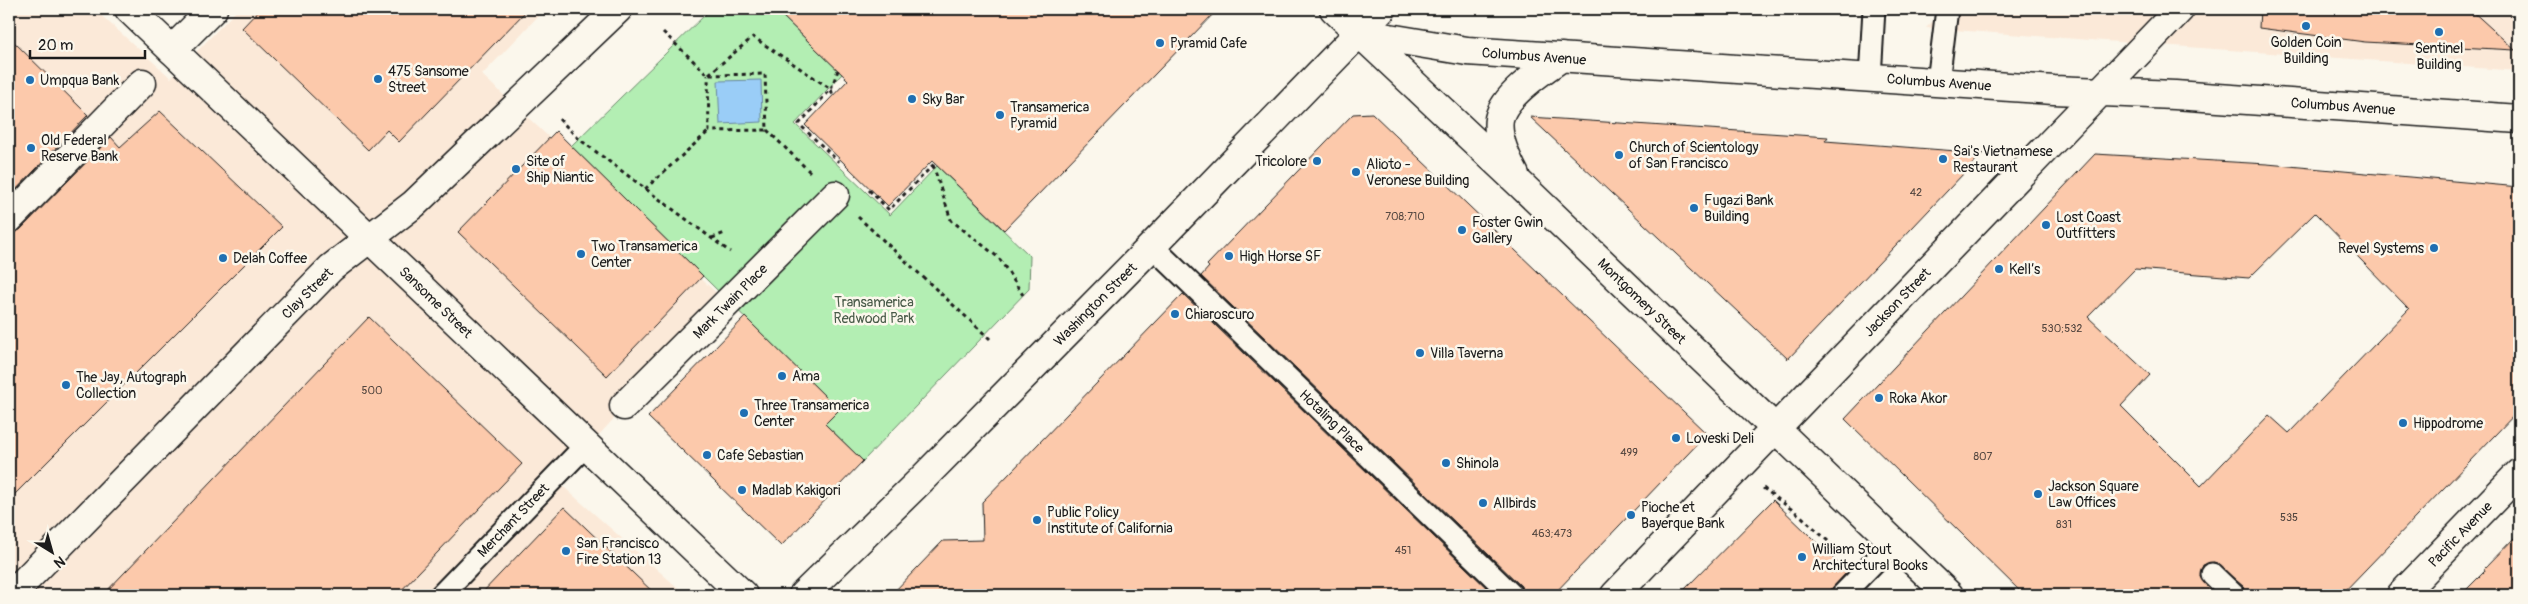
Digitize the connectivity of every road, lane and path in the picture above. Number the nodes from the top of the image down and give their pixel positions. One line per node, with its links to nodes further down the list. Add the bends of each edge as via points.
1 (129, 9): 11 (street, Sansome Street)
2 (213, 9): 11 (street)
3 (618, 9): 32 (street, Clay Street, via 414,204)
4 (1334, 9): 10 (street, Montgomery Street)
5 (1382, 9): 10 (street, Washington Street)
6 (1874, 9): 15 (lane)
7 (1947, 9): 16 (lane)
8 (2180, 9): 19 (street, Jackson Street)
9 (663, 32): 14 (path)
10 (1359, 33): 12 (street, Columbus Avenue, via 1467,51); 26 (street, Montgomery Street); 34 (street, Washington Street)
11 (172, 50): 32 (street, Sansome Street)
12 (1562, 57): 15 (street, Columbus Avenue); 26 (street, via 1514,95 1501,113 1501,140)
13 (838, 70): 18 (path)
14 (708, 75): 18 (path, via 753,37); 23 (path, via 765,74); 24 (path)
15 (1870, 78): 16 (street, Columbus Avenue)
16 (1938, 82): 19 (street, Columbus Avenue)
17 (142, 83): 30 (street)
18 (831, 90): 20 (path); 25 (path, via 799,124)
19 (2099, 91): 22 (street, Columbus Avenue); 39 (street, Jackson Street)
20 (833, 96)
21 (559, 119): 28 (path, via 579,139)
22 (2519, 119)
23 (767, 130): 24 (path); 29 (path)
24 (709, 131): 28 (path)
25 (841, 164)
26 (1518, 182): 39 (street, Montgomery Street)
27 (862, 184): 36 (path, via 889,210 932,165 951,220 999,258)
28 (646, 190): 33 (path)
29 (835, 196): 35 (street, Mark Twain Place); 37 (path)
30 (9, 219)
31 (725, 232): 33 (path)
32 (370, 238): 40 (street, Sansome Street); 46 (street, Clay Street, via 331,268)
33 (712, 238): 35 (path)
34 (1152, 246): 49 (street, Washington Street); 50 (lane, Hotaling Place)
35 (756, 274): 38 (street, Mark Twain Place)
36 (1023, 295)
37 (990, 339)
38 (624, 406)
39 (1776, 429): 43 (street, Montgomery Street); 51 (street, Jackson Street)
40 (586, 445): 47 (lane, Merchant Street); 48 (street, Sansome Street)
41 (2519, 473): 55 (street, Pacific Avenue)
42 (1765, 491): 44 (path, via 1802,516)
43 (1894, 542): 44 (lane); 53 (street, Montgomery Street)
44 (1862, 574): 52 (lane)
45 (2212, 574): 54 (lane)
46 (11, 595)
47 (441, 595)
48 (744, 595)
49 (803, 595)
50 (1512, 595)
51 (1615, 595)
52 (1842, 595)
53 (1949, 595)
54 (2234, 595)
55 (2401, 595)

